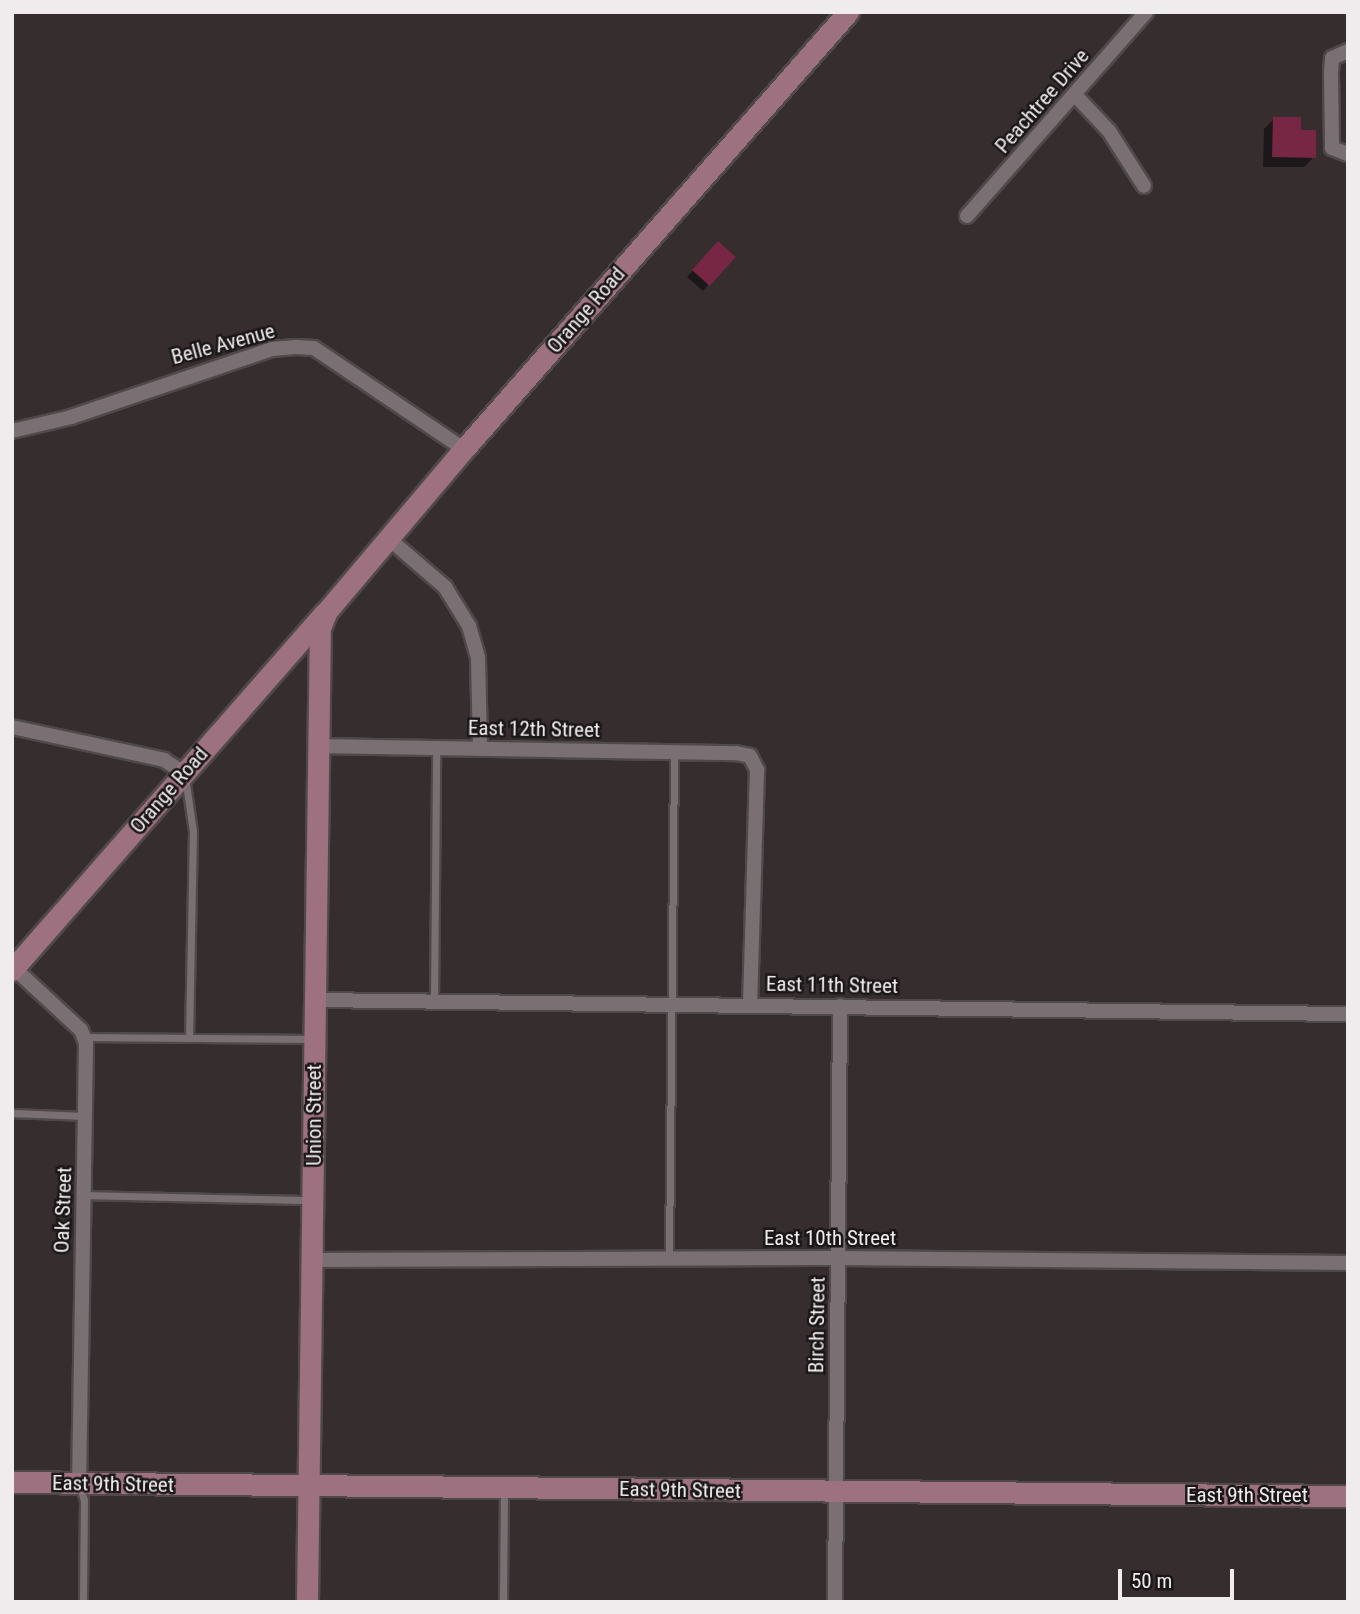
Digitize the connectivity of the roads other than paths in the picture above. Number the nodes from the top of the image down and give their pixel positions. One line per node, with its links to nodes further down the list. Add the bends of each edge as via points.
1 (848, 12): 9 (street, Orange Road)
2 (1146, 12): 4 (street, Peachtree Drive)
3 (1348, 51): 5 (street, via 1332,58 1331,73 1332,148)
4 (1076, 96): 6 (street, via 1109,131); 7 (street, Peachtree Drive)
5 (1348, 154)
6 (1144, 186)
7 (967, 216)
8 (12, 431): 9 (street, Belle Avenue, via 71,417 272,349 296,347 314,348)
9 (464, 449): 10 (street, Orange Road)
10 (388, 538): 11 (street, Orange Road); 15 (street, via 445,587 469,626 478,658)
11 (324, 619): 13 (street, Union Street); 17 (street, Orange Road)
12 (12, 727): 17 (street, via 164,760)
13 (317, 746): 14 (street, East 12th Street); 19 (street, Union Street)
14 (436, 748): 15 (street, East 12th Street); 20 (lane)
15 (480, 749): 16 (street, East 12th Street)
16 (674, 751): 21 (lane); 22 (street, East 12th Street, via 750,756 757,770)
17 (184, 773): 18 (street, Orange Road); 26 (lane, via 193,831)
18 (13, 969): 25 (street)
19 (315, 1000): 20 (street, East 11th Street); 27 (street, Union Street)
20 (434, 1002): 21 (street, East 11th Street)
21 (670, 1004): 22 (street, East 11th Street); 33 (lane)
22 (750, 1005): 23 (street, East 11th Street)
23 (840, 1006): 24 (street, East 11th Street); 32 (street, Birch Street)
24 (1348, 1014)
25 (83, 1037): 26 (lane); 29 (street, Oak Street)
26 (189, 1038): 27 (lane)
27 (315, 1039): 31 (street, Union Street)
28 (12, 1113): 29 (lane)
29 (87, 1116): 30 (street, Oak Street)
30 (84, 1195): 31 (lane); 37 (street, Oak Street)
31 (314, 1200): 34 (street, Union Street)
32 (839, 1258): 33 (street, East 10th Street); 35 (street, East 10th Street); 40 (street, Birch Street)
33 (669, 1259): 34 (street, East 10th Street)
34 (313, 1260): 38 (street, Union Street)
35 (1348, 1264)
36 (12, 1482): 37 (street, East 9th Street)
37 (79, 1483): 38 (street, East 9th Street); 42 (lane)
38 (309, 1486): 39 (street, East 9th Street); 43 (street, Union Street)
39 (504, 1488): 40 (street, East 9th Street); 44 (lane)
40 (836, 1492): 41 (street, East 9th Street); 45 (street, Birch Street)
41 (1348, 1496)
42 (83, 1602)
43 (307, 1602)
44 (503, 1602)
45 (835, 1602)

